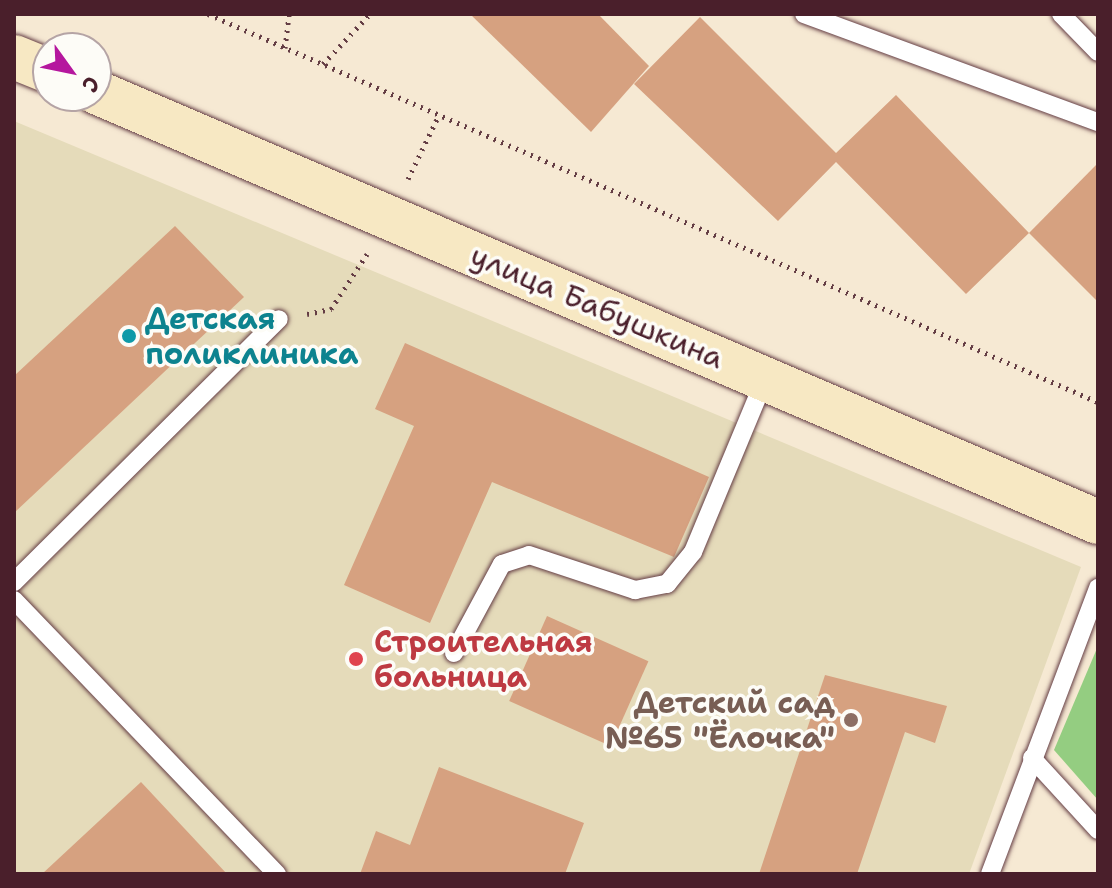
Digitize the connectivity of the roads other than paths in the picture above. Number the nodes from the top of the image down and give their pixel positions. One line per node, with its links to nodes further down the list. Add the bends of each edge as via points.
1 (804, 14): 5 (lane)
2 (1061, 14): 3 (lane)
3 (1098, 52)
4 (112, 99): 7 (street, улица Бабушкина)
5 (1098, 122)
6 (279, 319): 9 (lane)
7 (765, 379): 8 (street, улица Бабушкина); 12 (lane, via 693,552 667,584 635,590 529,555 502,564)
8 (1098, 522)
9 (14, 582)
10 (1098, 588): 13 (lane)
11 (14, 600): 15 (lane)
12 (454, 653)
13 (1032, 758): 14 (lane); 16 (lane)
14 (1098, 830)
15 (277, 874)
16 (990, 874)

